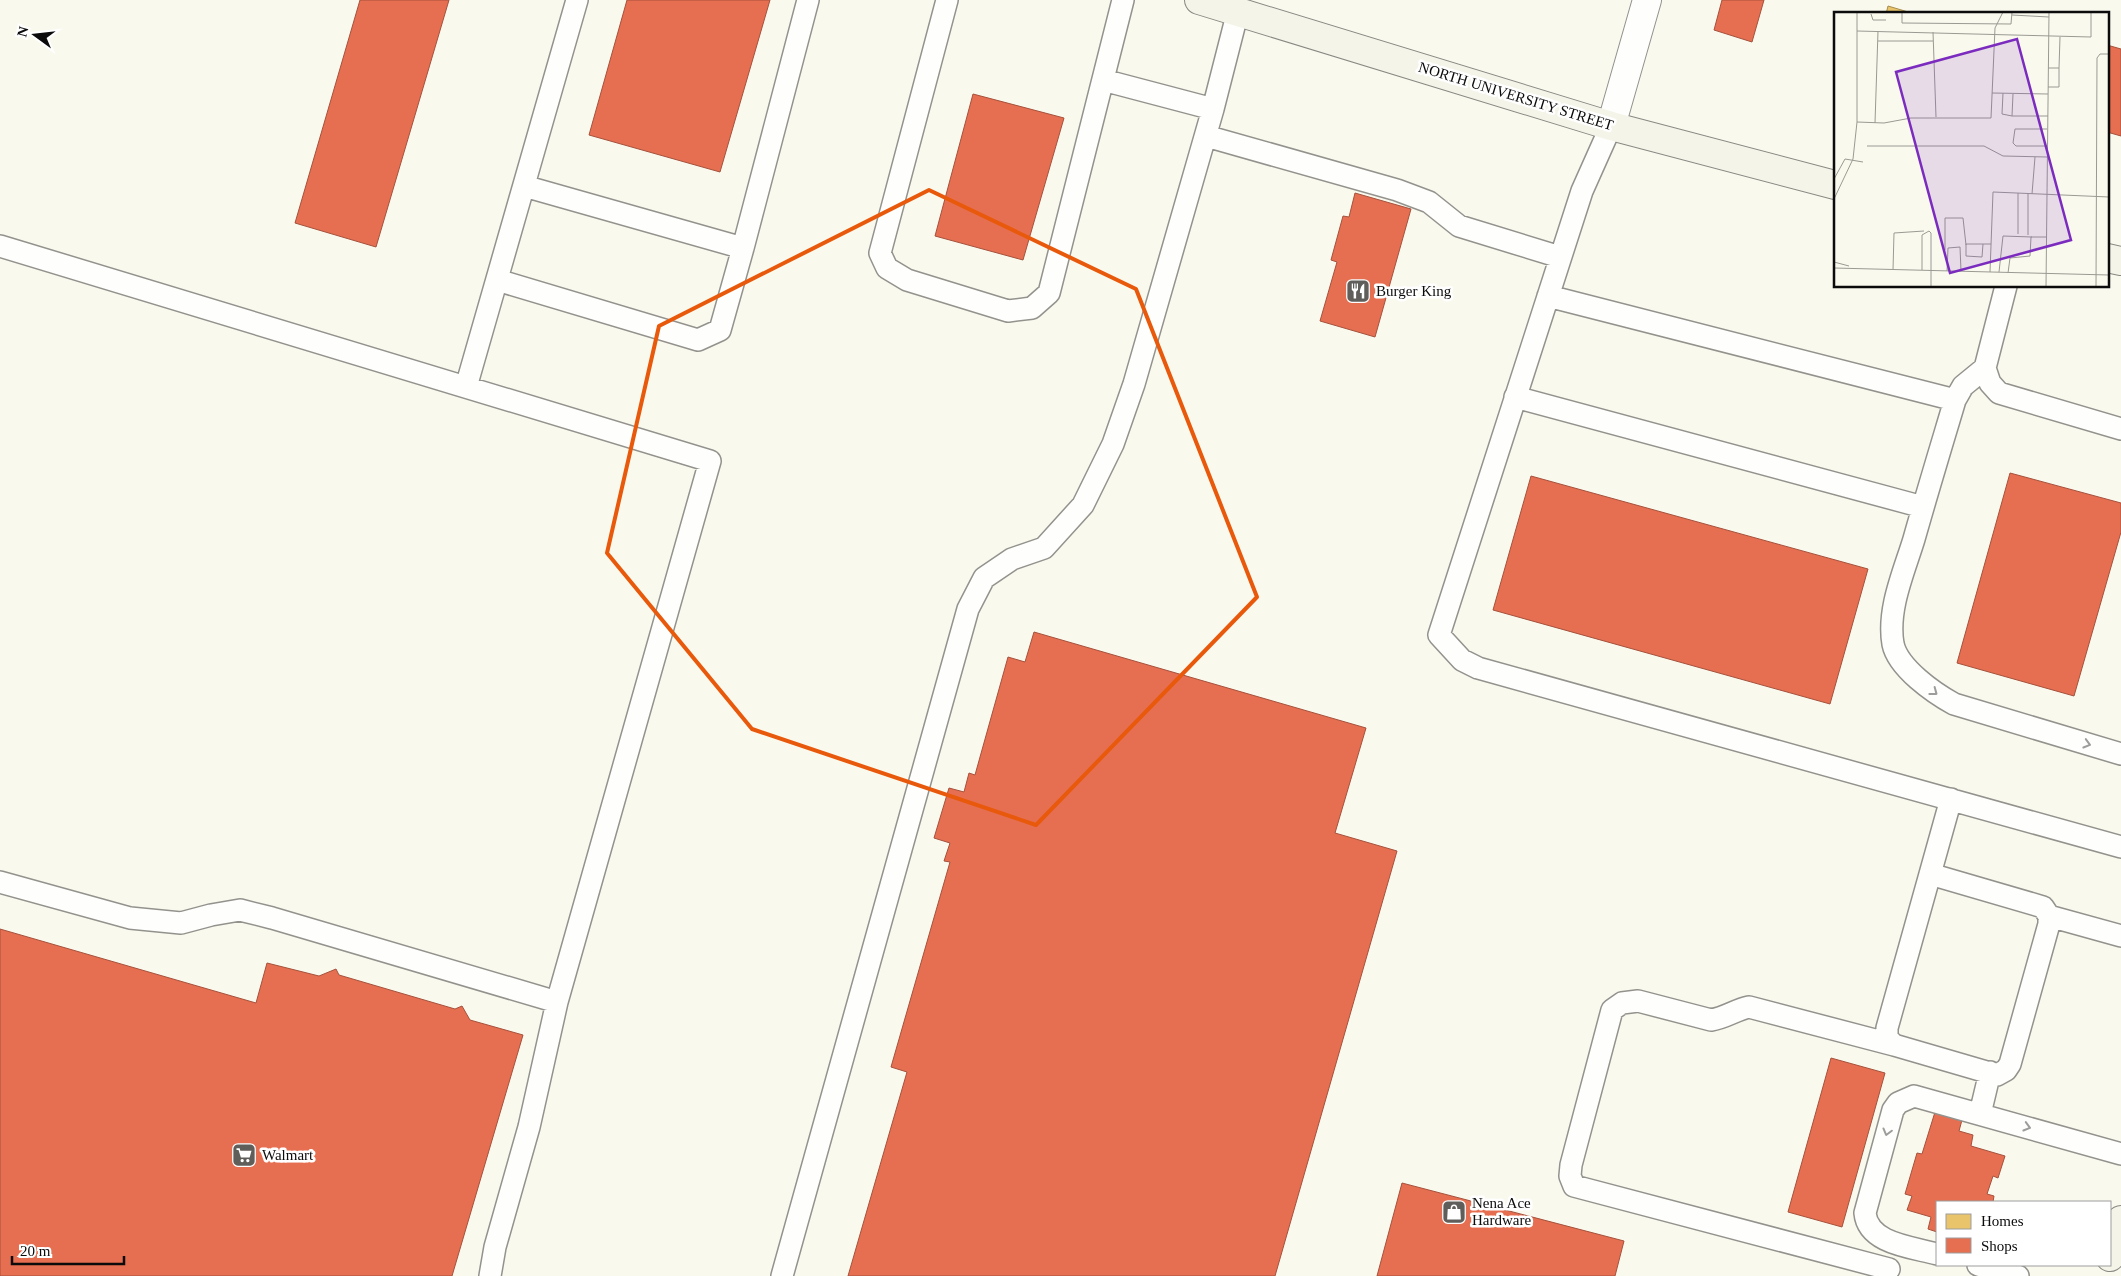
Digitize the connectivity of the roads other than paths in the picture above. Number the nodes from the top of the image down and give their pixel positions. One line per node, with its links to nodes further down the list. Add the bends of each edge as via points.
1 (577, 0): 13 (lane)
2 (808, 0): 15 (lane)
3 (947, 0): 8 (lane, via 880,253 887,268 907,280 1008,311 1032,308 1048,293)
4 (1122, 0): 8 (lane)
5 (1198, 0): 7 (main road, NORTH UNIVERSITY STREET)
6 (1647, 0): 10 (street)
7 (1238, 11): 9 (lane); 10 (main road, NORTH UNIVERSITY STREET)
8 (1103, 80): 9 (lane)
9 (1213, 109): 11 (lane)
10 (1610, 126): 12 (main road, NORTH UNIVERSITY STREET); 16 (lane, via 1582,191)
11 (1206, 136): 16 (lane, via 1398,190 1429,202 1459,226); 47 (lane, via 1134,384 1113,444 1083,505 1044,548 1012,559 984,578 968,609)
12 (1834, 185)
13 (524, 186): 15 (lane); 19 (lane)
14 (0, 246): 23 (lane)
15 (743, 248): 19 (lane, via 720,330 698,340)
16 (1560, 257): 21 (lane)
17 (2108, 258): 18 (main road)
18 (2121, 261)
19 (497, 280): 23 (lane)
20 (2005, 288): 22 (lane)
21 (1548, 296): 24 (lane); 25 (lane)
22 (1985, 368): 25 (lane, via 1963,386); 26 (lane, via 1990,383 1999,393)
23 (466, 387): 35 (lane, via 710,460)
24 (1515, 397): 27 (lane); 29 (lane, via 1439,635 1462,660 1478,668)
25 (1955, 400): 27 (lane)
26 (2121, 429)
27 (1923, 507): 28 (lane, one-way to 28, via 1894,607 1893,644 1899,658 1936,694 1954,704)
28 (2121, 754)
29 (1950, 799): 30 (lane); 31 (lane)
30 (2121, 847)
31 (1930, 874): 33 (lane, via 2044,907); 36 (lane, via 1887,1028 1887,1038)
32 (0, 882): 35 (lane, via 130,918 181,923 240,910)
33 (2049, 916): 34 (lane); 37 (lane, via 2050,924 2010,1064 1997,1075)
34 (2121, 936)
35 (558, 1002): 46 (lane)
36 (1894, 1045): 37 (lane); 45 (lane, via 1748,1007 1711,1020 1638,1001 1622,1003 1612,1010 1570,1176 1574,1186)
37 (1990, 1072): 38 (lane)
38 (1980, 1114): 39 (lane, one-way to 39); 41 (lane, one-way to 41, via 1914,1096 1898,1103 1893,1110 1865,1213 1866,1222)
39 (2121, 1154)
40 (2121, 1220): 43 (main road)
41 (1880, 1238): 42 (lane); 45 (lane, via 1881,1258)
42 (1936, 1254)
43 (2111, 1254)
44 (1982, 1266): 48 (lane)
45 (1893, 1273)
46 (490, 1276)
47 (782, 1276)
48 (2018, 1276)

